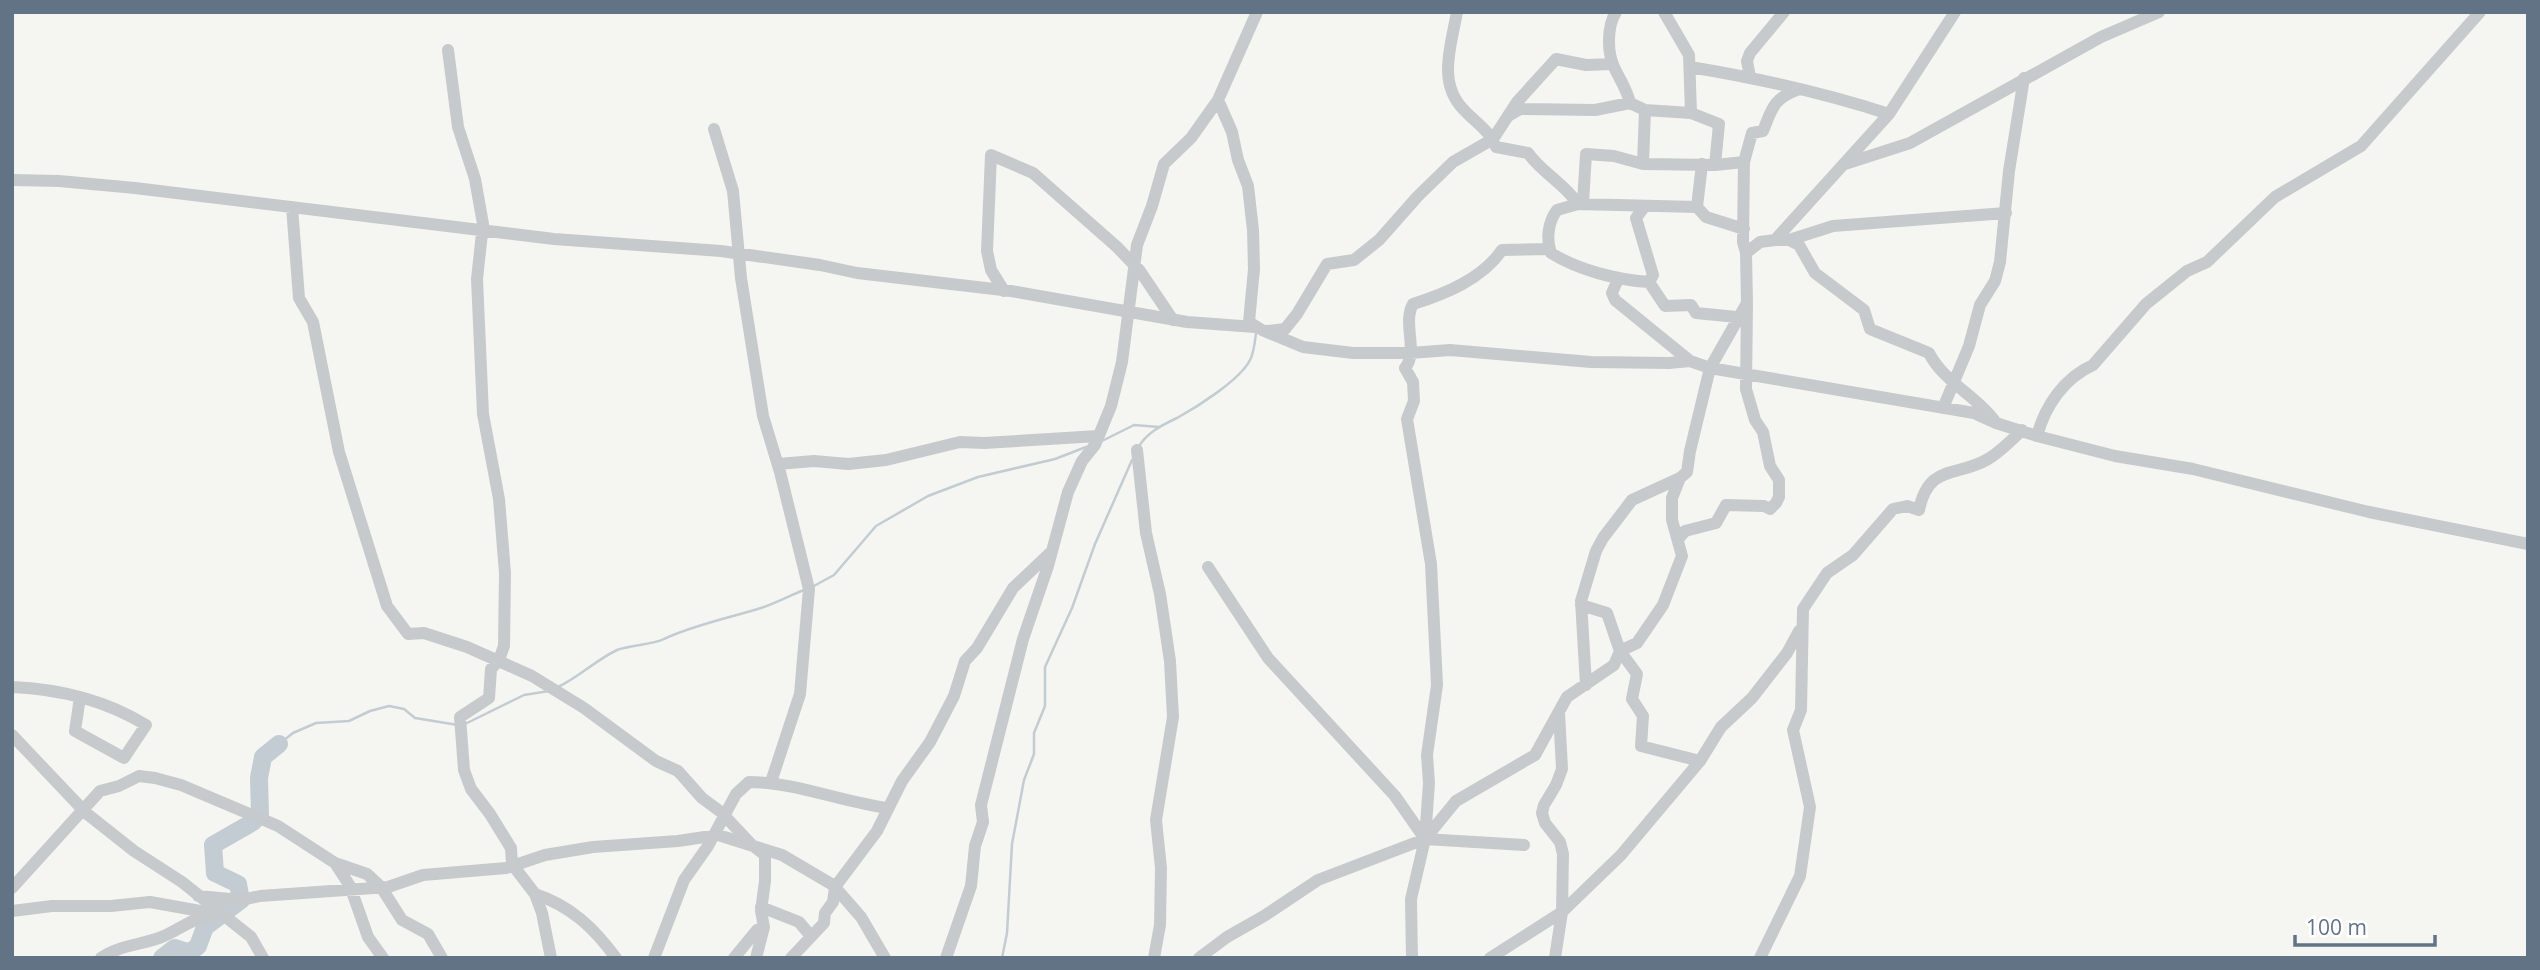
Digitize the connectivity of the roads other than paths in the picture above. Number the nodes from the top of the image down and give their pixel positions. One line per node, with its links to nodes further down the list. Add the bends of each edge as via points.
1 (1257, 12): 15 (street)
2 (1457, 12): 22 (street, via 1448,86 1461,107)
3 (1616, 12): 10 (street, via 1610,27)
4 (1664, 12): 11 (street, via 1689,55)
5 (1784, 12): 12 (street, via 1750,53)
6 (1955, 12): 19 (street)
7 (2159, 12): 13 (street)
8 (2480, 12): 58 (street, via 2361,146 2274,197 2207,262 2187,271 2146,304 2093,365 2065,383 2041,420)
9 (449, 50): 34 (street, via 458,127 475,179)
10 (1612, 64): 16 (street); 20 (street, via 1556,59)
11 (1690, 67): 12 (street); 18 (street)
12 (1750, 77): 14 (street)
13 (2024, 78): 26 (street, via 1910,143); 32 (street)
14 (1797, 90): 19 (street); 23 (street, via 1774,103 1763,131 1753,131)
15 (1218, 100): 40 (street, via 1191,138 1164,164); 48 (street, via 1248,186 1254,269 1249,322)
16 (1630, 103): 17 (street); 20 (street, via 1600,110 1520,108)
17 (1645, 110): 18 (street); 24 (street)
18 (1691, 113): 25 (street, via 1719,124)
19 (1889, 114): 26 (street)
20 (1504, 119): 22 (street)
21 (714, 128): 39 (street, via 733,191)
22 (1493, 139): 28 (street, via 1496,146 1528,153); 48 (street, via 1453,162 1354,260 1326,264 1285,328)
23 (1744, 162): 25 (street); 33 (street)
24 (1643, 164): 25 (street); 28 (street, via 1586,154)
25 (1708, 164): 31 (street)
26 (1844, 165): 35 (street)
27 (12, 180): 30 (street, via 63,181)
28 (1581, 204): 29 (street); 37 (street, via 1555,212)
29 (1645, 206): 31 (street); 42 (street, via 1636,216 1653,275)
30 (292, 207): 34 (street); 69 (street, via 299,298 313,322 339,452 387,606 408,634 424,633)
31 (1697, 207): 33 (street, via 1706,217)
32 (2006, 213): 36 (street, via 1833,226); 53 (street, via 1996,276 1980,305)
33 (1744, 229): 38 (street)
34 (483, 231): 39 (street); 69 (street, via 477,279 483,414 499,499 505,573 504,646)
35 (1775, 240): 36 (street); 38 (street, via 1760,242)
36 (1789, 240): 53 (street, via 1801,248 1816,275 1864,310 1870,329 1929,353)
37 (1549, 249): 41 (street, via 1563,260); 49 (street, via 1502,250 1482,272 1413,304)
38 (1746, 253): 44 (street)
39 (740, 254): 43 (street); 60 (street, via 763,416)
40 (1134, 264): 43 (street, via 1032,173 991,155 987,251 991,270); 45 (street); 47 (street)
41 (1618, 279): 42 (street); 50 (street, via 1612,293 1615,300)
42 (1649, 282): 46 (street, via 1665,306 1692,305 1696,313)
43 (1004, 291): 45 (street)
44 (1746, 303): 46 (street); 52 (street)
45 (1128, 312): 47 (street); 57 (street, via 1120,369)
46 (1737, 317): 51 (street)
47 (1172, 320): 48 (street)
48 (1262, 330): 49 (street, via 1303,347)
49 (1410, 353): 50 (street, via 1450,350 1591,362); 81 (street, via 1405,370 1413,382 1415,401 1407,419 1431,564 1437,654)
50 (1690, 361): 51 (street)
51 (1710, 368): 52 (street); 61 (street, via 1687,472)
52 (1745, 372): 54 (street); 62 (street, via 1748,403 1779,480 1776,503 1770,509 1726,505 1716,523 1685,530)
53 (1953, 381): 54 (street); 55 (street, via 1983,405)
54 (1943, 408): 55 (street, via 1974,413)
55 (1996, 423): 56 (street)
56 (2022, 430): 58 (street); 67 (street, via 1988,459 1935,477 1923,493 1919,510 1907,506 1893,509 1853,555 1826,573 1803,609)
57 (1098, 436): 60 (street, via 960,442 848,464); 64 (street, via 1068,492)
58 (2037, 436): 63 (street)
59 (1137, 450): 110 (street, via 1146,533 1170,661 1173,717 1156,820 1161,868)
60 (778, 464): 76 (street, via 809,589 800,694)
61 (1680, 478): 62 (street, via 1671,508); 66 (street, via 1636,496 1623,508 1596,551)
62 (1679, 538): 68 (street, via 1682,556 1663,605 1637,643)
63 (2528, 544)
64 (1052, 552): 77 (street, via 1013,588 965,662 954,696 930,742); 109 (street, via 1023,639 981,805 983,822 971,886)
65 (1208, 567): 81 (street, via 1268,657 1395,796)
66 (1581, 605): 68 (street, via 1607,613); 70 (street)
67 (1801, 626): 75 (street, via 1787,653 1752,698 1721,727); 115 (street, via 1801,710 1793,730 1809,818 1800,876)
68 (1620, 651): 70 (street, via 1614,665); 75 (street, via 1637,674 1633,699 1643,716 1641,746)
69 (499, 660): 79 (street, via 584,708 657,762 679,771); 85 (street, via 491,668 489,698 460,717 461,748 471,789 511,848)
70 (1586, 685): 73 (street, via 1571,692)
71 (12, 687): 72 (street)
72 (80, 696): 72 (street, via 75,731 124,758 146,725 121,710)
73 (1559, 711): 81 (street, via 1535,755 1459,800); 94 (street, via 1562,769 1542,813 1562,848)
74 (12, 735): 78 (street)
75 (1699, 761): 94 (street, via 1621,855)
76 (771, 782): 77 (street); 79 (street, via 749,782)
77 (888, 808): 87 (street, via 877,831)
78 (84, 811): 84 (street, via 100,791 139,776 155,778 278,826); 88 (street); 91 (street)
79 (724, 815): 80 (street); 82 (street)
80 (713, 836): 82 (street); 85 (street, via 593,847); 105 (street, via 684,880)
81 (1425, 839): 83 (street); 111 (street, via 1318,880); 112 (street, via 1411,899)
82 (752, 845): 87 (street, via 782,855); 92 (street, via 765,855)
83 (1524, 845)
84 (335, 863): 86 (street, via 367,874); 89 (street)
85 (513, 866): 86 (street, via 422,874); 90 (street)
86 (381, 887): 89 (street); 102 (street, via 402,920 428,934)
87 (835, 887): 97 (street, via 824,923); 108 (street, via 861,917)
88 (12, 888)
89 (351, 889): 91 (street, via 241,900); 101 (street, via 362,924)
90 (535, 894): 103 (street); 104 (street, via 584,920)
91 (198, 896): 95 (street)
92 (761, 907): 96 (street); 97 (street, via 799,922)
93 (12, 911): 95 (street, via 150,902)
94 (1562, 912): 113 (street); 114 (street)
95 (219, 914): 99 (street, via 194,918 160,938 131,944); 100 (street, via 251,937)
96 (764, 927): 98 (street); 106 (street)
97 (810, 936): 107 (street)
98 (757, 957)
99 (101, 958)
100 (264, 958)
101 (383, 958)
102 (442, 958)
103 (551, 958)
104 (616, 958)
105 (654, 958)
106 (734, 958)
107 (791, 958)
108 (885, 958)
109 (946, 958)
110 (1154, 958)
111 (1199, 958)
112 (1412, 958)
113 (1490, 958)
114 (1555, 958)
115 (1760, 958)

